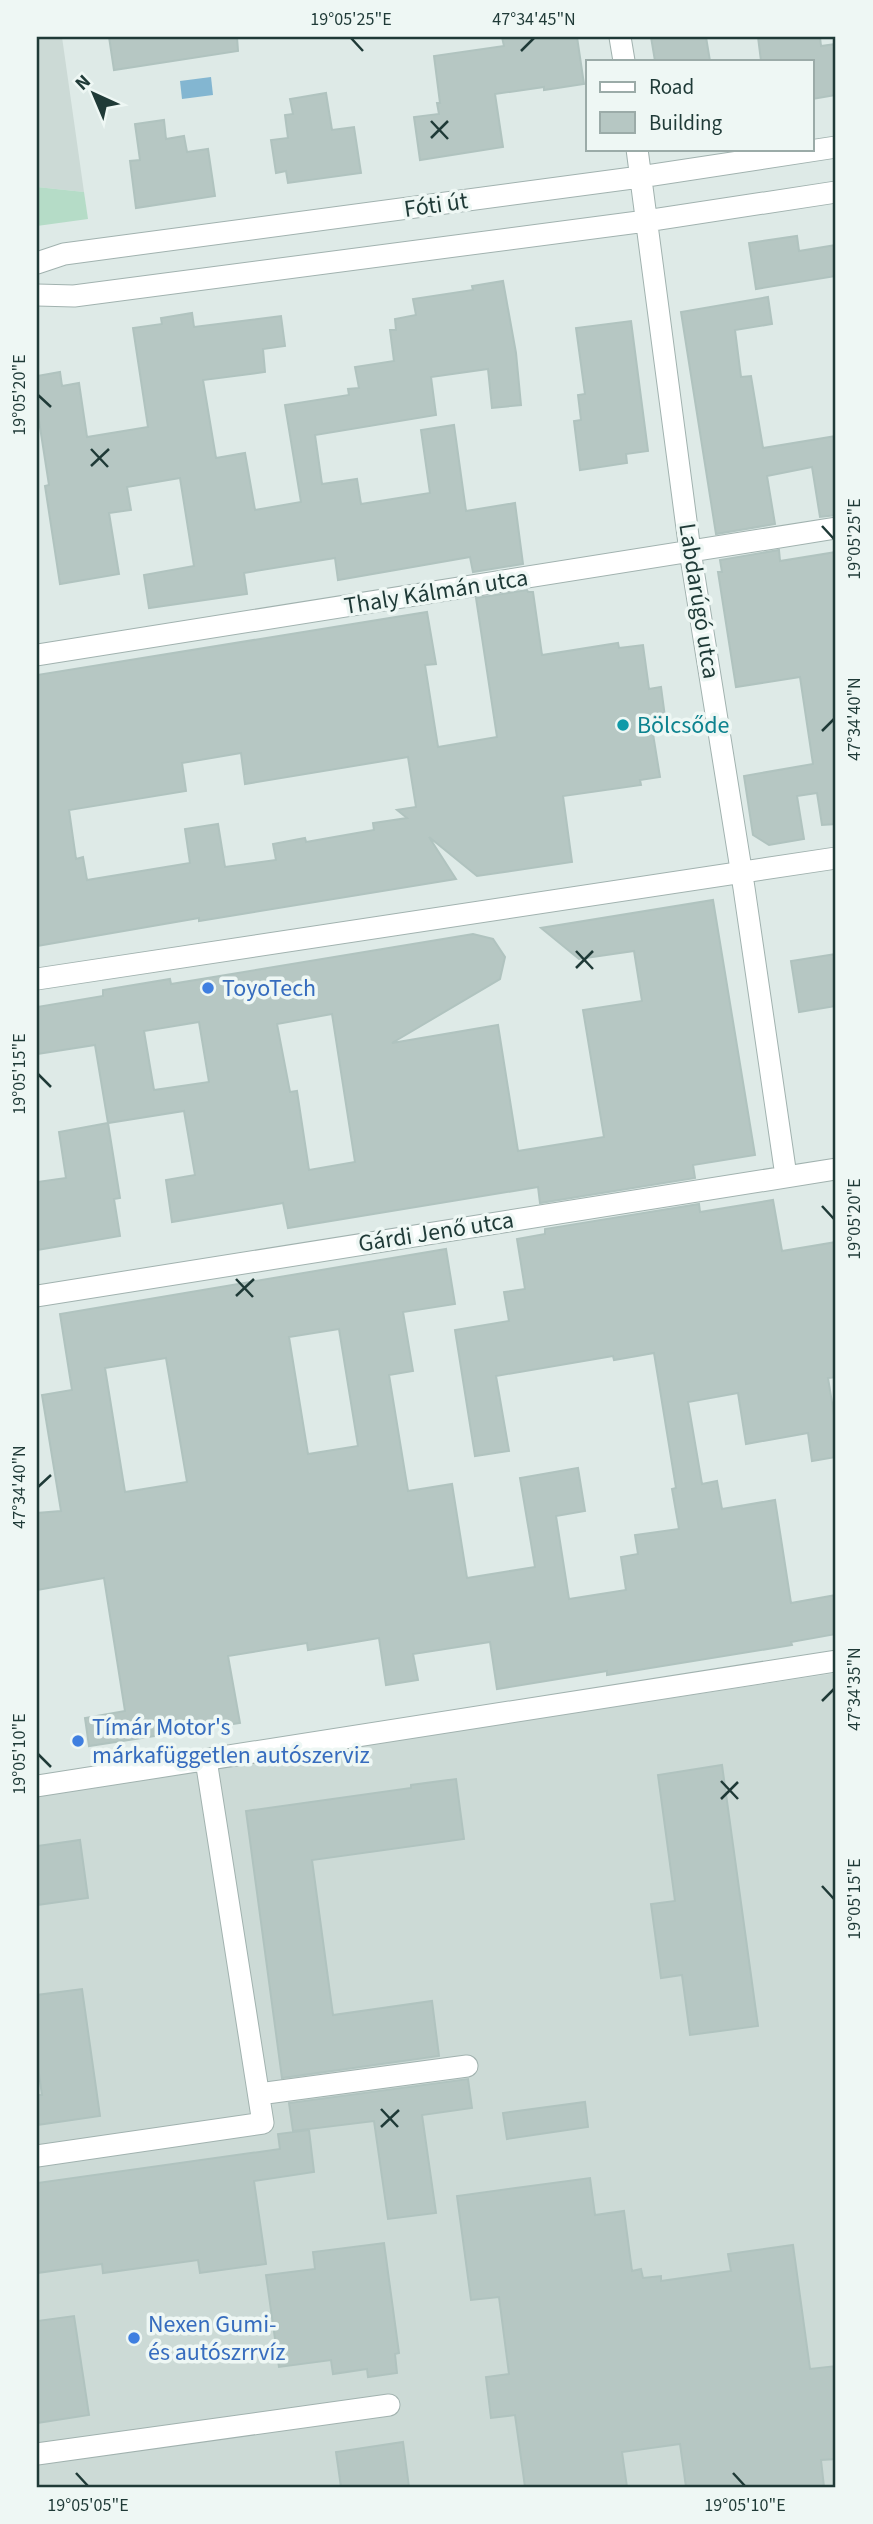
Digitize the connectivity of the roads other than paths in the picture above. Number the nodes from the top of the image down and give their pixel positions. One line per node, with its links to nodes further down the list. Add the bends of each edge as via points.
1 (620, 37): 2 (street)
2 (624, 60)
3 (836, 147): 5 (street, Fóti út)
4 (636, 150): 5 (street, Labdarúgó utca)
5 (640, 177): 7 (street, Labdarúgó utca); 8 (street, Fóti út, via 64,254)
6 (836, 192): 7 (street, Fóti út)
7 (646, 221): 9 (street, Fóti út, via 74,296); 11 (street, Labdarúgó utca)
8 (37, 262)
9 (37, 295)
10 (836, 528): 11 (street, Thaly Kálmán utca)
11 (690, 551): 12 (street, Thaly Kálmán utca); 14 (street, Labdarúgó utca)
12 (37, 655)
13 (836, 858): 14 (street)
14 (741, 873): 15 (street); 17 (street, Labdarúgó utca)
15 (37, 979)
16 (836, 1169): 17 (street, Gárdi Jenő utca)
17 (786, 1176): 18 (street, Gárdi Jenő utca)
18 (37, 1296)
19 (836, 1661): 20 (street)
20 (206, 1760): 21 (street); 23 (street)
21 (37, 1786)
22 (467, 2066): 23 (street)
23 (259, 2094): 24 (street, via 263,2123)
24 (37, 2156)
25 (389, 2405): 26 (street)
26 (37, 2454)

